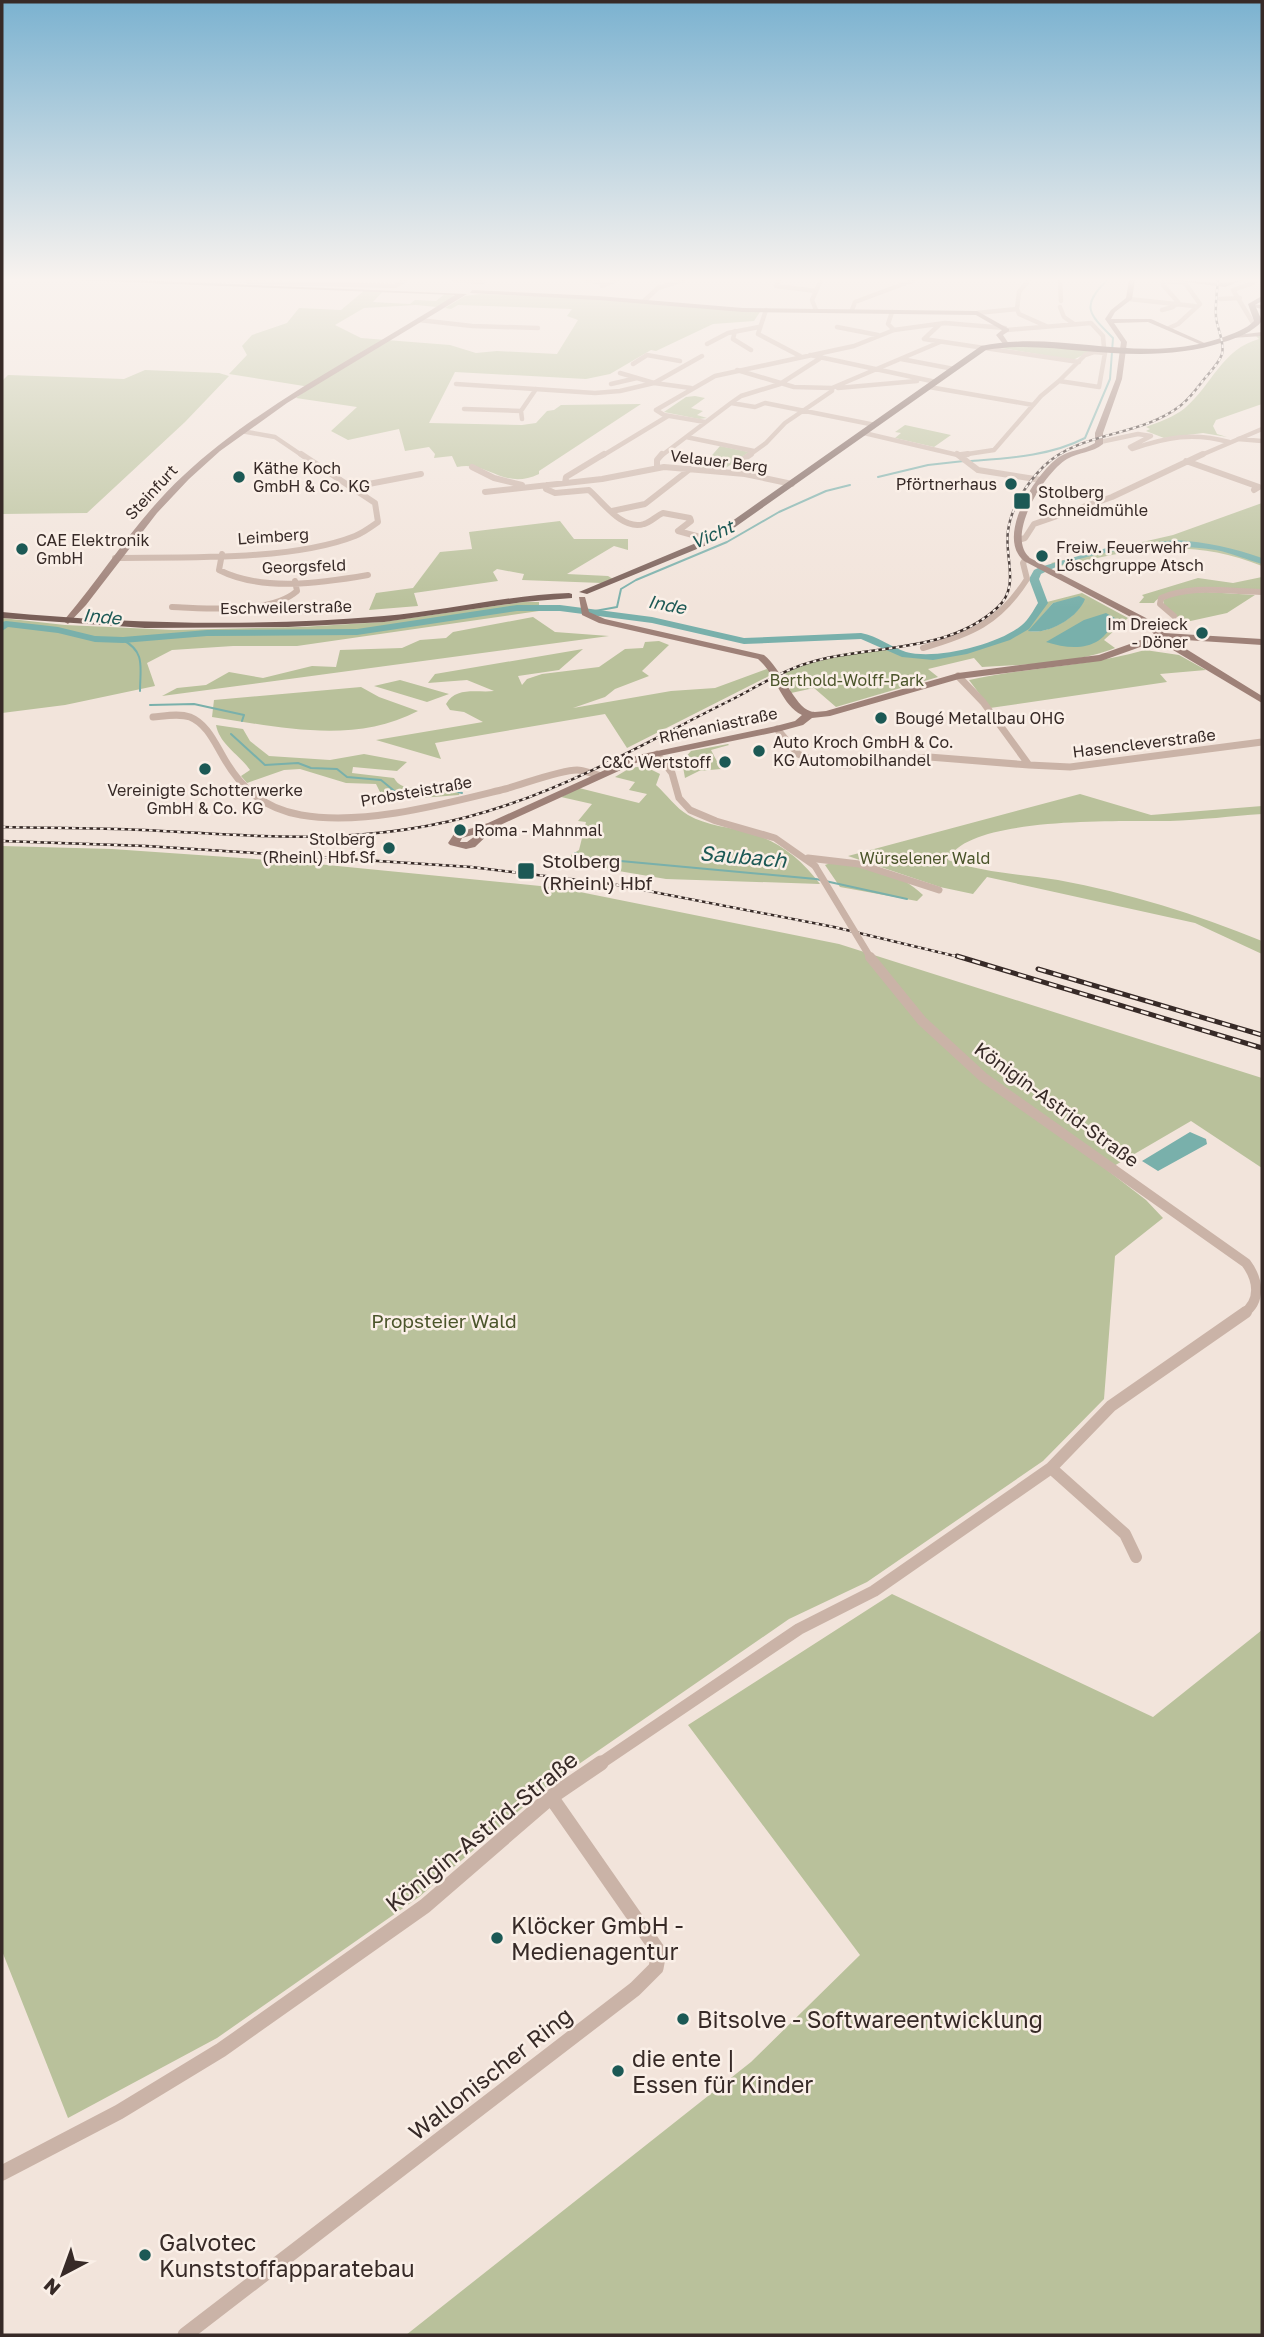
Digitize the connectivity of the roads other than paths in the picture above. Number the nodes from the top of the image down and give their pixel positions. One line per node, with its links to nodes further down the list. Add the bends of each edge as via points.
1 (302, 389): 22 (street, Steinfurt)
2 (536, 389): 15 (street)
3 (537, 389): 4 (street, via 604,393)
4 (624, 389)
5 (690, 389): 17 (street, via 656,410)
6 (764, 389): 12 (street)
7 (833, 389): 16 (street)
8 (925, 389): 20 (main road)
9 (954, 389): 13 (street)
10 (1050, 389): 13 (street)
11 (1115, 389): 27 (street)
12 (731, 403): 16 (street, via 755,407 765,403); 19 (street)
13 (1033, 405): 30 (street, via 995,450)
14 (464, 409): 15 (street)
15 (520, 411): 18 (street)
16 (803, 411): 20 (street); 29 (street)
17 (668, 416): 19 (street); 39 (street, via 566,477)
18 (522, 419)
19 (705, 422): 24 (street)
20 (875, 425): 23 (main road)
21 (1262, 429): 25 (street)
22 (241, 431): 42 (street, Leimberg, via 275,437); 51 (street, Steinfurt, via 172,489)
23 (864, 433): 30 (street); 40 (main road)
24 (686, 437): 29 (street); 33 (street, via 659,457)
25 (1237, 439): 26 (street); 28 (street)
26 (1262, 441)
27 (1100, 442): 28 (street, via 1140,432 1151,436 1129,447 1132,449 1162,439 1204,435); 38 (street, via 1062,458)
28 (1229, 442): 31 (street)
29 (754, 451): 35 (street)
30 (965, 459): 38 (street, via 978,470)
31 (1186, 461): 45 (street, via 1259,488); 49 (street, via 1112,496 1034,524 1025,538)
32 (472, 467): 43 (street)
33 (657, 467): 34 (street, Velauer Berg); 37 (street, Velauer Berg)
34 (690, 469): 35 (street, Velauer Berg); 47 (street, via 645,504)
35 (732, 472): 40 (street, Velauer Berg)
36 (421, 474): 42 (street)
37 (602, 479): 39 (street, Velauer Berg); 44 (street, Velauer Berg)
38 (1041, 480): 49 (street, via 1023,512)
39 (565, 483): 41 (street, Velauer Berg)
40 (792, 484): 48 (main road)
41 (547, 485): 43 (street, Velauer Berg); 44 (street, via 547,490 555,493)
42 (353, 487): 50 (street, Leimberg, via 380,510 377,523 363,534 307,549)
43 (529, 487): 46 (street, Velauer Berg)
44 (586, 489): 47 (street)
45 (1254, 490)
46 (485, 492)
47 (612, 511): 48 (street, via 636,525 663,513 690,518 678,531)
48 (711, 540): 56 (main road)
49 (1018, 540): 52 (street)
50 (222, 554): 51 (street, Leimberg); 54 (street, Georgsfeld, via 219,570 227,577)
51 (115, 558): 58 (street, Steinfurt)
52 (1026, 558): 63 (street, via 1145,621); 66 (street, via 1027,579 1002,614 983,627)
53 (368, 575): 54 (street, Georgsfeld)
54 (295, 581): 57 (street, via 297,591 292,598 275,604)
55 (1262, 592): 60 (street, via 1169,594 1160,604)
56 (583, 602): 62 (main road, Eschweilerstraße, via 572,592 569,596 348,622); 70 (street, via 602,621 761,657 779,673 794,706)
57 (172, 607)
58 (79, 608): 61 (street, Steinfurt); 62 (street, via 85,617)
59 (2, 615): 61 (main road, Eschweilerstraße)
60 (1174, 616)
61 (68, 621): 62 (main road, Eschweilerstraße)
62 (116, 624)
63 (1162, 636): 64 (street); 65 (street, Rhenaniastraße); 67 (street)
64 (1262, 642)
65 (1134, 647): 67 (street, via 1161,646); 68 (street, Rhenaniastraße, via 1081,662)
66 (929, 648)
67 (1191, 656): 69 (street)
68 (958, 676): 70 (street, Rhenaniastraße, via 827,714); 75 (street)
69 (1262, 700)
70 (809, 715): 72 (street, Rhenaniastraße)
71 (153, 717): 76 (street, Probsteistraße, via 179,715 196,720 237,780 271,807 292,814 324,817 397,811 577,770)
72 (777, 729): 74 (street, Rhenaniastraße); 75 (street, Hasencleverstraße, via 798,754 822,764 929,757)
73 (1262, 743): 75 (street, Hasencleverstraße, via 1070,767)
74 (657, 754): 76 (street, Rhenaniastraße); 78 (street, Königin-Astrid-Straße, via 690,810 775,838)
75 (1029, 765)
76 (598, 775): 77 (street, Rhenaniastraße)
77 (492, 825)
78 (808, 858): 79 (street, via 866,864); 80 (street, Königin-Astrid-Straße, bridge, via 870,957 909,1010 943,1044 983,1077 1225,1246 1257,1276 1258,1293 1250,1309 1111,1406)
79 (939, 890)
80 (1051, 1468): 81 (street, via 1125,1534); 82 (street, Königin-Astrid-Straße, via 874,1591 799,1629)
81 (1136, 1557)
82 (551, 1797): 83 (street, Königin-Astrid-Straße, via 425,1906 221,2050 119,2112); 84 (street, Wallonischer Ring, via 659,1952 653,1972)
83 (2, 2173)
84 (185, 2335)

